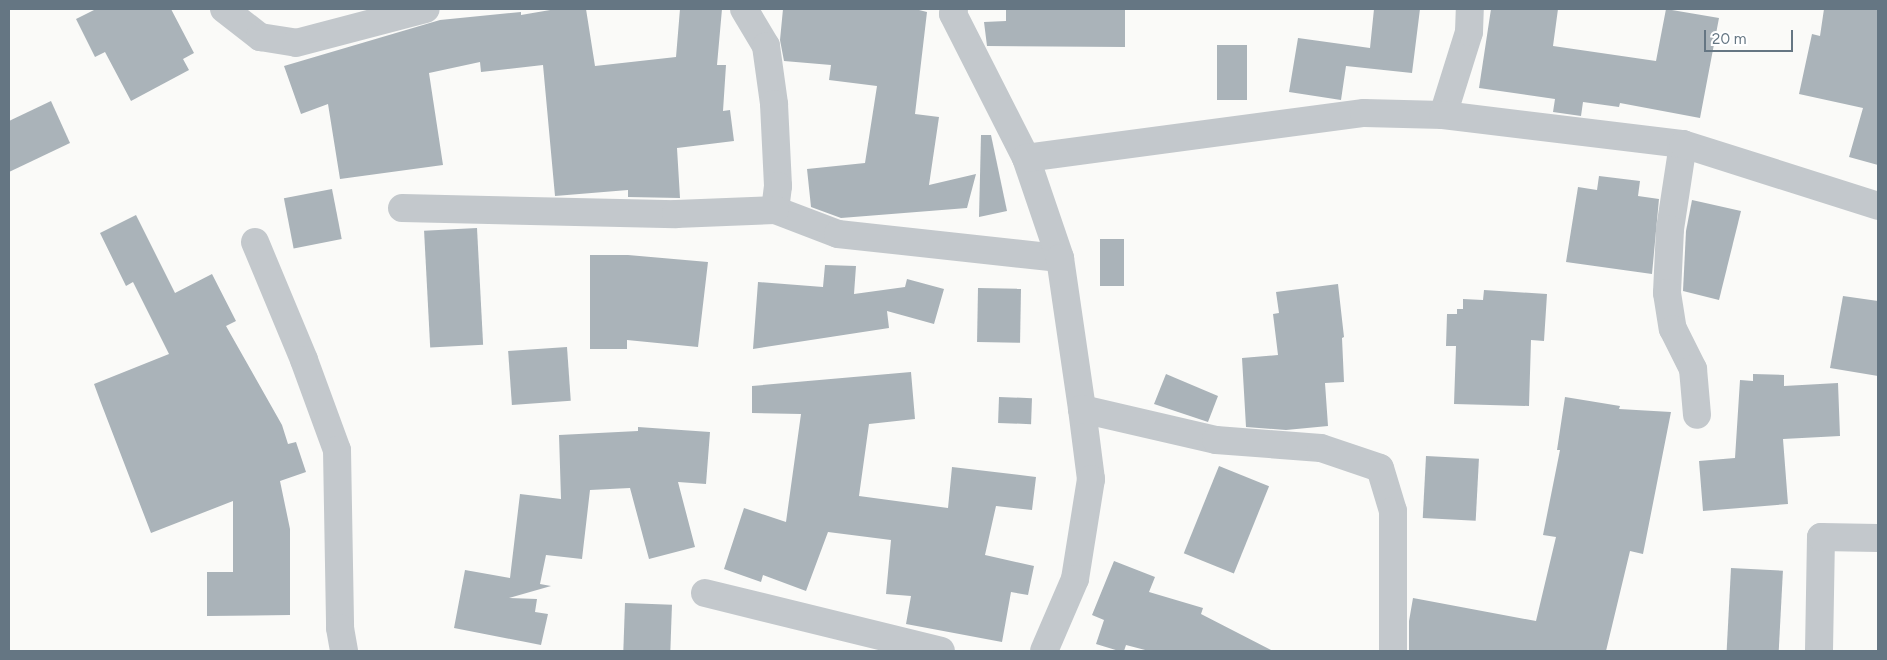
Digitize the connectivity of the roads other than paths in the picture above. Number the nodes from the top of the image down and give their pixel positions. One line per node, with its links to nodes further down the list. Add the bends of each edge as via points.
1 (224, 9): 2 (street, via 260,38 296,43)
2 (426, 9)
3 (744, 9): 11 (street, via 766,46 774,104 778,186)
4 (954, 9): 8 (street)
5 (1470, 9): 6 (street, via 1469,32)
6 (1443, 114): 7 (street); 8 (street, via 1364,113)
7 (1683, 144): 9 (street); 15 (street, via 1670,229 1667,293 1673,329 1693,369)
8 (1026, 158): 13 (street)
9 (1878, 206)
10 (402, 208): 11 (street, via 676,214)
11 (775, 210): 13 (street, via 838,234)
12 (255, 242): 18 (street, via 337,450 340,628)
13 (1060, 258): 14 (street)
14 (1082, 409): 20 (street, via 1091,480 1075,579); 21 (street, via 1216,440 1321,448 1380,468 1393,511)
15 (1698, 415)
16 (1878, 538): 22 (street, via 1821,537)
17 (705, 593): 19 (street)
18 (344, 651)
19 (941, 651)
20 (1044, 651)
21 (1393, 651)
22 (1819, 651)

